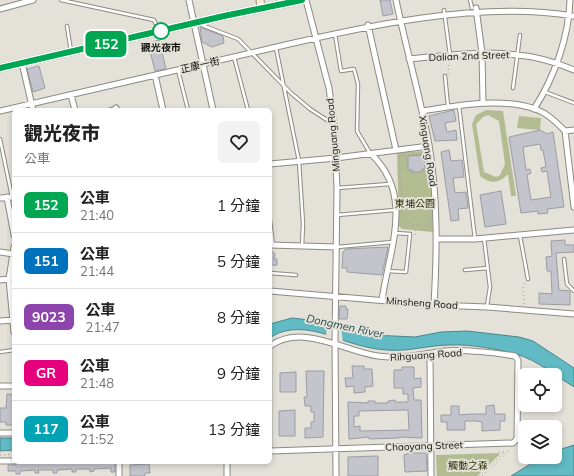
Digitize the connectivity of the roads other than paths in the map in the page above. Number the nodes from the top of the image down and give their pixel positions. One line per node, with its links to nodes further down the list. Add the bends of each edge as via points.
1 (33, 0): 12 (street)
2 (61, 0): 20 (lane, via 154,20)
3 (188, 0): 17 (street)
4 (260, 0): 10 (street)
5 (302, 0): 10 (street)
6 (306, 0): 23 (street, Minguang Road)
7 (396, 0): 16 (street, Xinguang Road)
8 (470, 0): 11 (lane)
9 (570, 0): 14 (street)
10 (261, 8): 17 (street)
11 (474, 8): 13 (street, 正康一街); 14 (street, 正康一街, via 493,6); 27 (street)
12 (0, 9)
13 (444, 10): 16 (street, 正康一街); 29 (lane)
14 (568, 14): 15 (street, 正康一街); 32 (street)
15 (574, 16)
16 (400, 19): 19 (street, 正康一街); 31 (street, Xinguang Road)
17 (194, 23): 20 (street); 26 (lane, via 238,39); 34 (street)
18 (67, 26): 25 (lane)
19 (368, 26): 21 (street, 正康一街); 65 (street)
20 (159, 31): 25 (street)
21 (335, 33): 23 (street, 正康一街); 66 (lane, via 341,71 354,69 358,84 357,131)
22 (520, 35): 28 (lane)
23 (316, 38): 24 (street, 正康一街); 60 (street, Minguang Road, via 329,88)
24 (276, 47): 26 (street, 正康一街); 40 (lane)
25 (71, 52): 33 (street)
26 (252, 53): 30 (street, 正康一街); 40 (lane)
27 (482, 53): 28 (street, Dalian 2nd Street); 29 (street, Dalian 2nd Street); 44 (street)
28 (518, 54): 32 (street, Dalian 2nd Street); 41 (lane)
29 (449, 55): 31 (street, Dalian 2nd Street)
30 (234, 57): 34 (street, 正康一街); 56 (lane)
31 (409, 59): 59 (street, Xinguang Road)
32 (556, 62): 37 (street, Dalian 2nd Street); 42 (street)
33 (22, 63): 35 (street); 46 (street)
34 (203, 64): 36 (street, 正康一街); 55 (street)
35 (0, 68)
36 (178, 70): 38 (street, 正康一街); 54 (lane)
37 (574, 70)
38 (156, 75): 43 (street, 正康一街); 53 (street)
39 (446, 75): 48 (lane)
40 (283, 84): 60 (lane, via 310,110); 68 (lane)
41 (513, 88)
42 (545, 92): 45 (lane); 57 (street)
43 (71, 94): 46 (street, 正康一街); 52 (street)
44 (483, 103): 47 (street); 57 (street)
45 (574, 103)
46 (32, 104): 50 (street, 正康一街); 51 (street)
47 (458, 105): 48 (street); 83 (lane)
48 (448, 107): 59 (street)
49 (12, 108): 58 (street, 正康一街)
50 (14, 108)
51 (33, 108)
52 (74, 108)
53 (163, 108)
54 (188, 108)
55 (213, 108)
56 (247, 108)
57 (534, 109): 62 (street, via 545,114)
58 (0, 111)
59 (422, 111): 64 (street, Xinguang Road)
60 (334, 125): 67 (street, Minguang Road)
61 (574, 130): 62 (street)
62 (565, 131): 74 (street)
63 (0, 139): 72 (lane)
64 (429, 146): 65 (street); 82 (street, Xinguang Road, via 436,201)
65 (396, 150): 66 (street)
66 (371, 154): 67 (street); 70 (street, via 388,174)
67 (336, 158): 68 (street); 71 (street, Minguang Road)
68 (300, 161): 69 (street); 86 (lane)
69 (272, 164)
70 (392, 184): 71 (lane); 75 (street)
71 (337, 188): 77 (street, Minguang Road)
72 (11, 197): 73 (street); 76 (street)
73 (0, 198)
74 (574, 207)
75 (396, 210): 77 (lane); 79 (street)
76 (12, 212)
77 (337, 214): 87 (street, Minguang Road)
78 (574, 230): 80 (street)
79 (395, 233): 84 (street); 93 (lane, via 410,234 406,272)
80 (520, 235): 81 (street); 97 (lane)
81 (484, 238): 83 (street); 91 (lane)
82 (436, 239): 83 (street); 103 (street, Xinguang Road)
83 (475, 239)
84 (394, 242): 87 (lane); 93 (street)
85 (272, 245): 86 (street)
86 (302, 246): 87 (street)
87 (337, 247): 101 (street, Minguang Road)
88 (0, 252): 89 (street)
89 (12, 254)
90 (564, 259): 100 (lane, via 568,284)
91 (488, 268): 92 (lane); 104 (lane, via 490,287)
92 (465, 270)
93 (388, 271): 102 (street)
94 (272, 273): 95 (lane)
95 (296, 274)
96 (12, 278): 98 (street)
97 (528, 278)
98 (0, 280)
99 (272, 291): 101 (street, Minsheng Road)
100 (574, 291)
101 (335, 297): 102 (street, Minsheng Road); 108 (street, Minguang Road)
102 (382, 300): 103 (street, Minsheng Road)
103 (434, 305): 104 (street, Minsheng Road)
104 (487, 306): 105 (street, Minsheng Road)
105 (574, 314)
106 (12, 320): 107 (street)
107 (0, 321)
108 (335, 342): 109 (street, Rihguang Road, via 302,336 284,338); 112 (street, Rihguang Road, via 386,357); 120 (street, Minguang Road)
109 (272, 345)
110 (12, 350): 111 (lane)
111 (0, 352)
112 (430, 355): 113 (street, Rihguang Road, via 452,351 515,356); 119 (street)
113 (518, 368)
114 (518, 379): 119 (street, Chaoyang Street, via 516,441)
115 (0, 386): 116 (street)
116 (12, 386)
117 (0, 433): 118 (street)
118 (12, 433)
119 (431, 445): 120 (street, Chaoyang Street); 129 (street)
120 (335, 450): 121 (street, Chaoyang Street); 128 (street, Minguang Road)
121 (272, 451)
122 (12, 460): 123 (street)
123 (0, 461)
124 (119, 464): 126 (street)
125 (227, 464): 127 (street)
126 (119, 476)
127 (227, 476)
128 (336, 476)
129 (431, 476)

